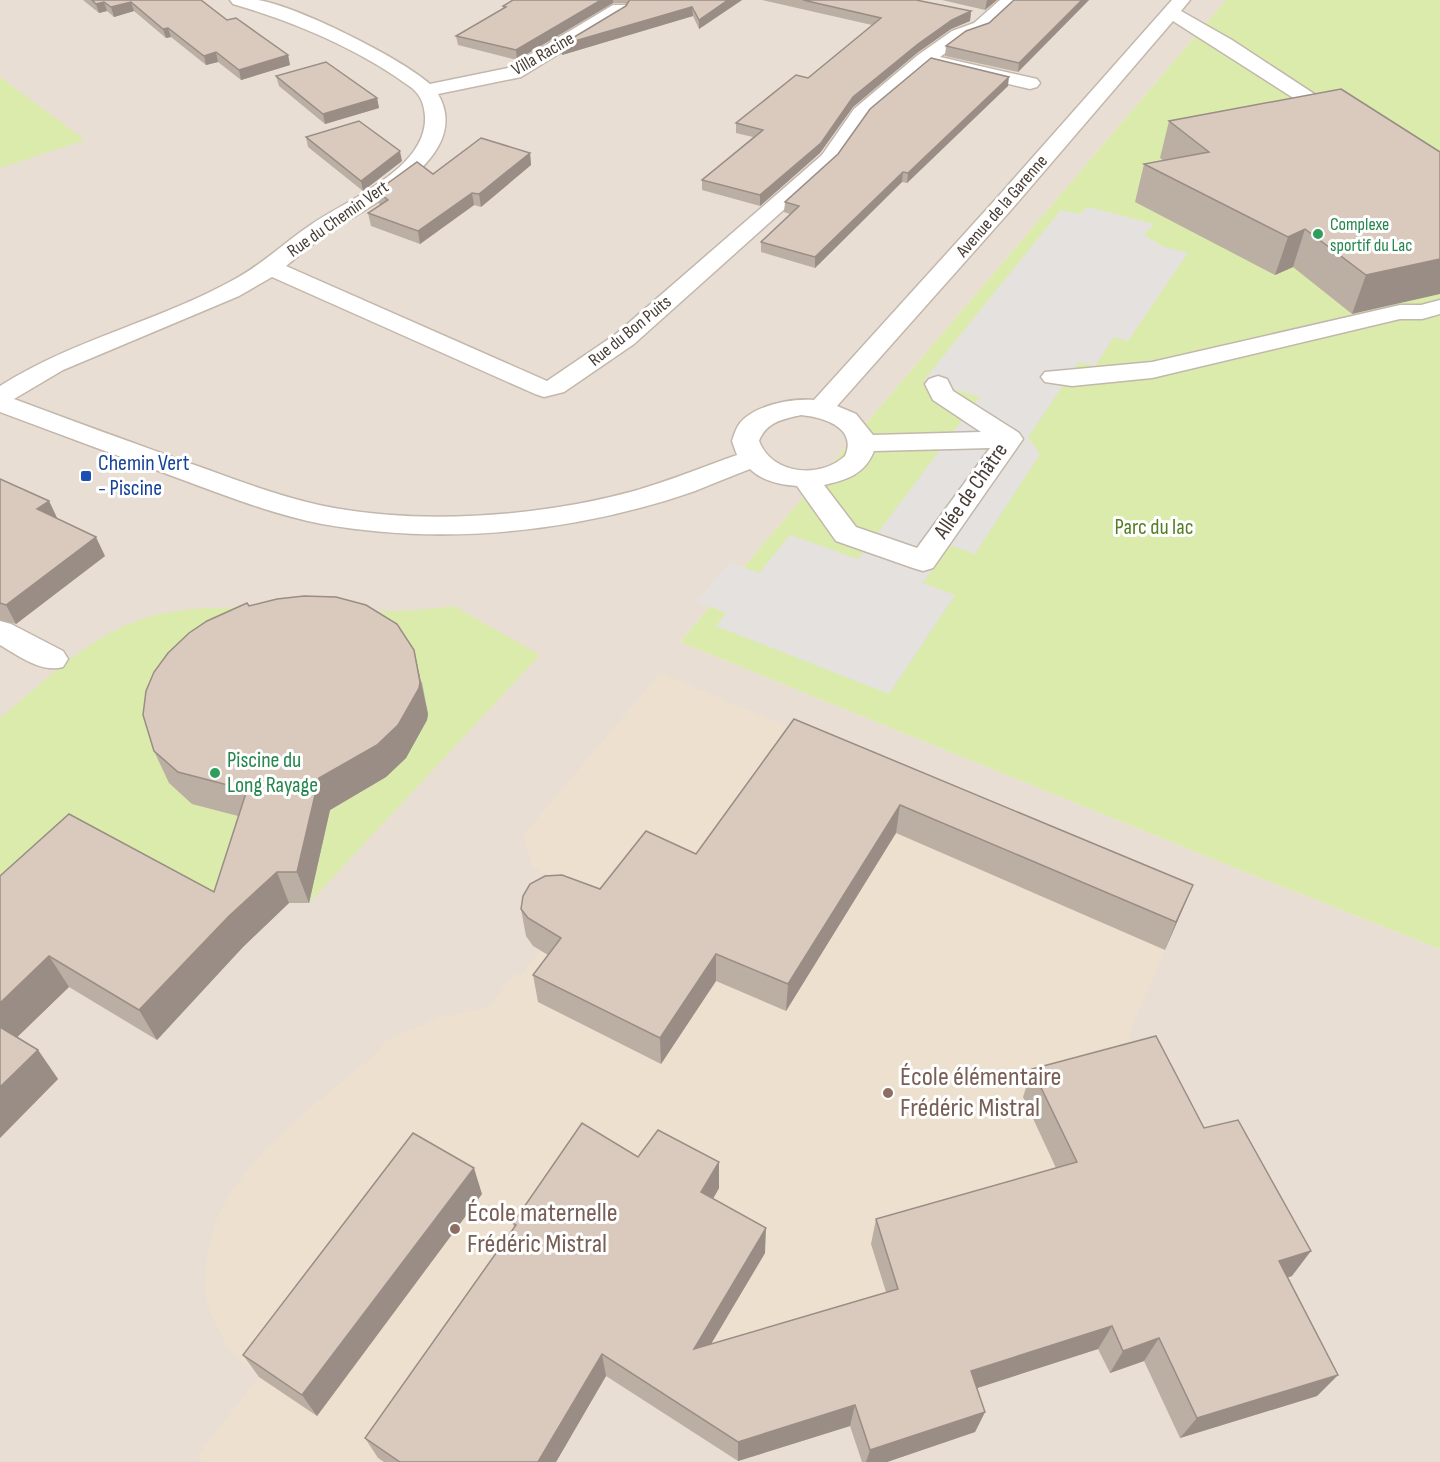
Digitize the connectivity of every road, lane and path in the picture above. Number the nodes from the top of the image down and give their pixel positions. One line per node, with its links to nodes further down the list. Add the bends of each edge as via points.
1 (239, 0): 9 (street, via 283,14 360,48)
2 (1010, 0): 6 (street, Rue du Bon Puits)
3 (1176, 6): 10 (street, via 1225,44); 17 (street, Avenue de la Garenne)
4 (619, 9): 9 (street, Villa Racine, via 514,73)
5 (970, 14): 6 (street)
6 (990, 18): 7 (street, Rue du Bon Puits, via 980,27 958,34)
7 (925, 59): 8 (street); 11 (street, Rue du Bon Puits, via 861,113 829,159 625,339 555,387 544,389)
8 (1030, 83)
9 (426, 91): 11 (street, Rue du Chemin Vert, via 433,102 435,118 432,139 420,159 310,235)
10 (1352, 128)
11 (272, 268): 15 (street, Rue du Chemin Vert, via 233,290 45,369)
12 (1440, 307): 13 (street, via 1400,312 1152,370)
13 (1054, 377)
14 (938, 384): 18 (street, Allée de Châtre, via 942,395)
15 (0, 397)
16 (0, 403): 20 (street, via 273,503 326,515 389,522 511,522 562,515 684,484)
17 (820, 409): 19 (street, via 850,422); 20 (street, via 781,410 752,424 745,435 745,448)
18 (1010, 439): 19 (street); 21 (street, Allée de Châtre, via 923,561 846,534)
19 (863, 443): 21 (street, via 861,454 847,468)
20 (752, 459): 21 (street, via 775,474)
21 (806, 479)
22 (0, 632): 23 (street)
23 (52, 659)

